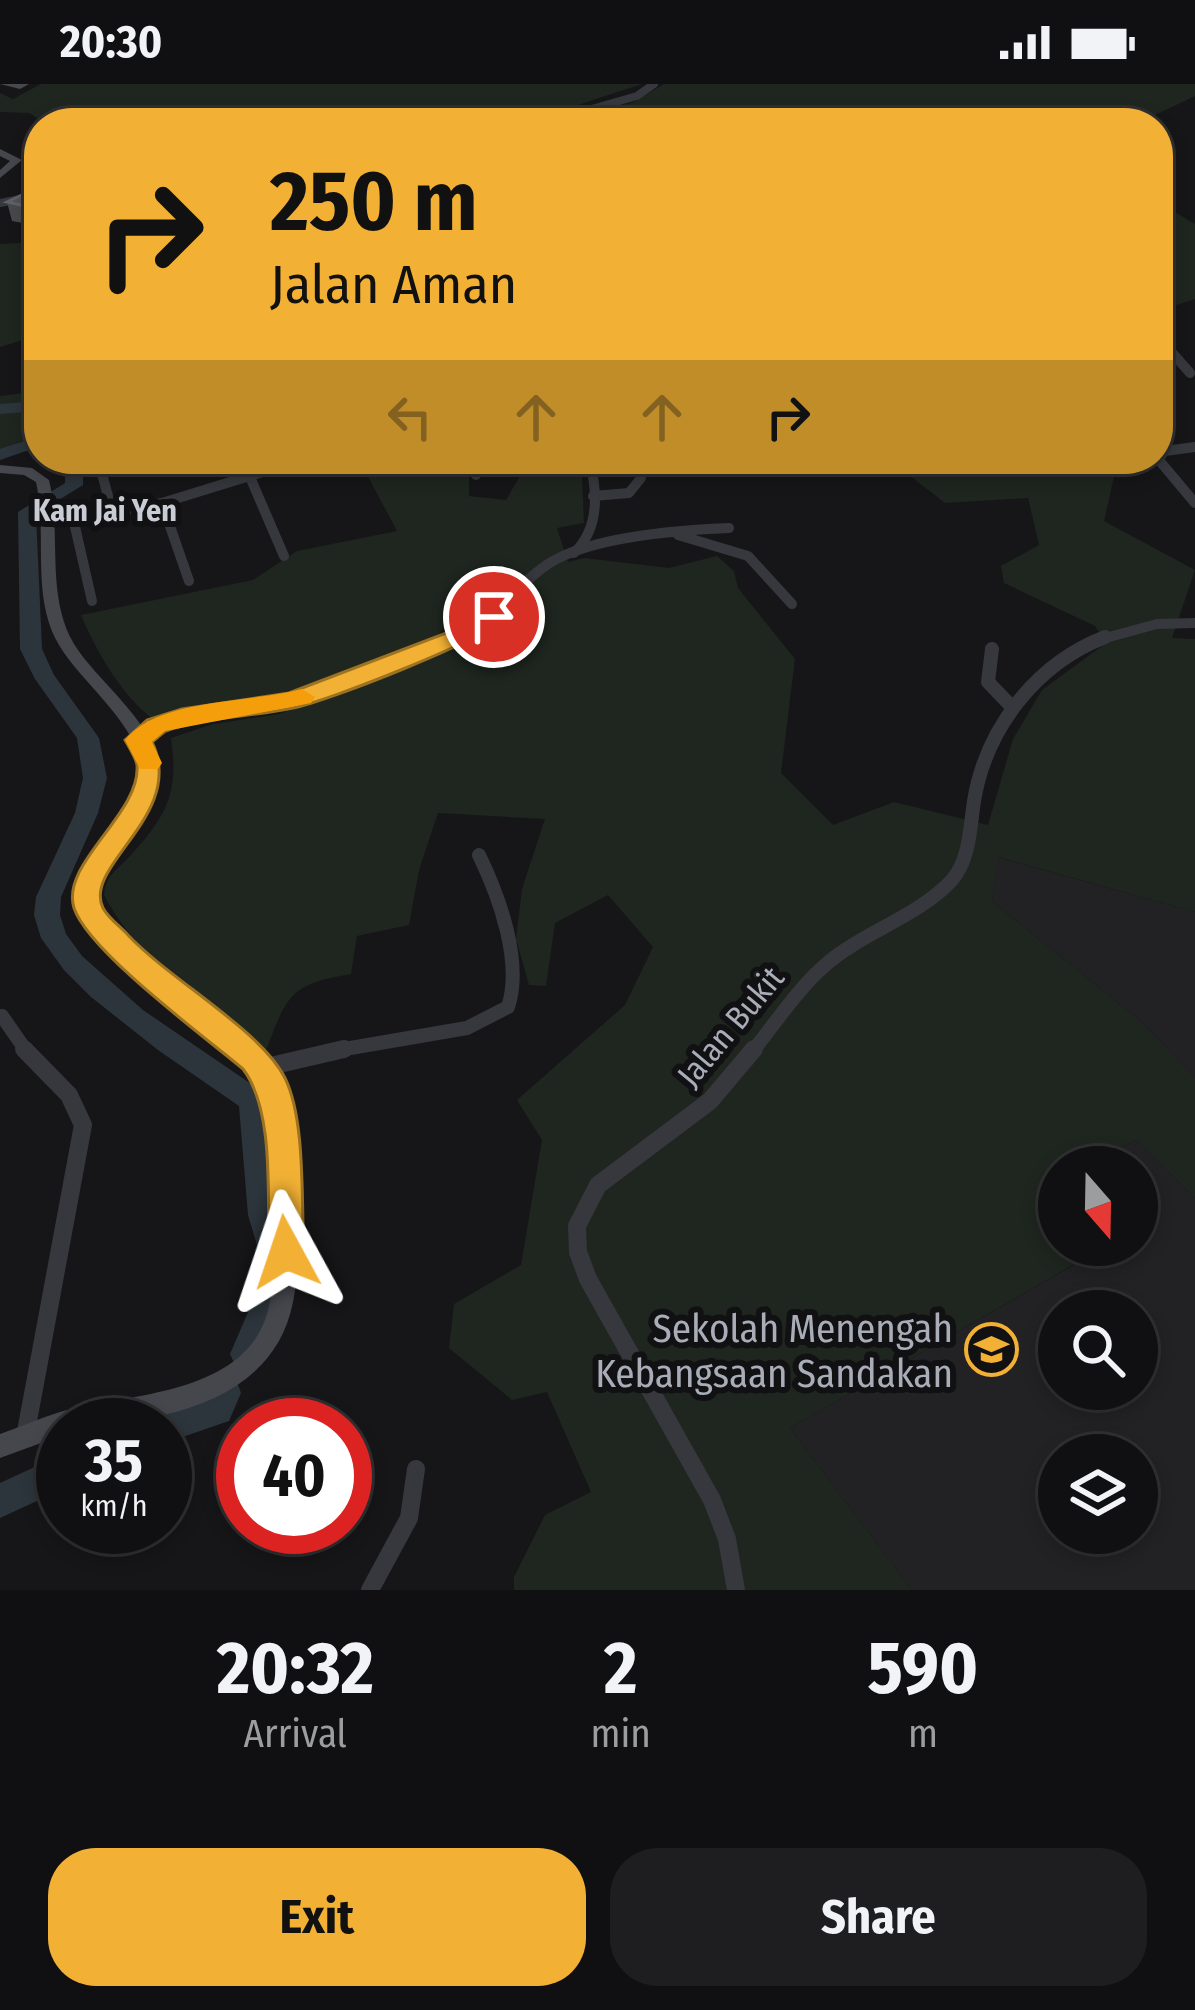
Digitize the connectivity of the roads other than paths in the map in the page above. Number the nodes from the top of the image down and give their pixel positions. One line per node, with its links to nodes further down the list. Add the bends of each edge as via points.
1 (654, 84): 2 (street)
2 (596, 108)
3 (0, 152): 4 (street, via 17,160)
4 (0, 175)
5 (1192, 371): 6 (street)
6 (1195, 385)
7 (32, 474): 19 (street, via 42,480)
8 (102, 474): 17 (street)
9 (258, 474): 12 (street)
10 (591, 474): 14 (street)
11 (1170, 474): 16 (street)
12 (250, 477): 15 (street); 23 (street)
13 (641, 478): 14 (street, via 629,494)
14 (593, 496): 22 (street, via 596,524)
15 (162, 502): 17 (street); 24 (street)
16 (1195, 503)
17 (112, 511): 18 (street)
18 (73, 518): 19 (street); 25 (street)
19 (49, 523): 30 (street, via 57,625)
20 (729, 528): 21 (street)
21 (675, 534): 22 (street); 26 (street, via 748,556)
22 (574, 553): 30 (street, via 545,567 465,634 293,700 182,717)
23 (284, 556)
24 (189, 581)
25 (92, 601)
26 (792, 604)
27 (1195, 622): 29 (street, Jalan Bukit, via 1089,640)
28 (992, 649): 29 (street, via 988,682)
29 (1011, 706): 38 (street, Jalan Bukit, via 977,784 965,860 950,882 812,977 710,1101 598,1185 577,1226 578,1252 608,1321 712,1500)
30 (138, 740): 33 (street, via 149,782 93,875 87,906 139,966)
31 (479, 855): 33 (street, via 502,902 508,1007 467,1028)
32 (2, 1016): 34 (street, via 83,1125)
33 (262, 1068): 34 (street, via 278,1111 286,1252 271,1333 218,1383)
34 (25, 1437): 35 (street)
35 (0, 1446)
36 (416, 1469): 37 (street, via 413,1515)
37 (370, 1590)
38 (736, 1590)

